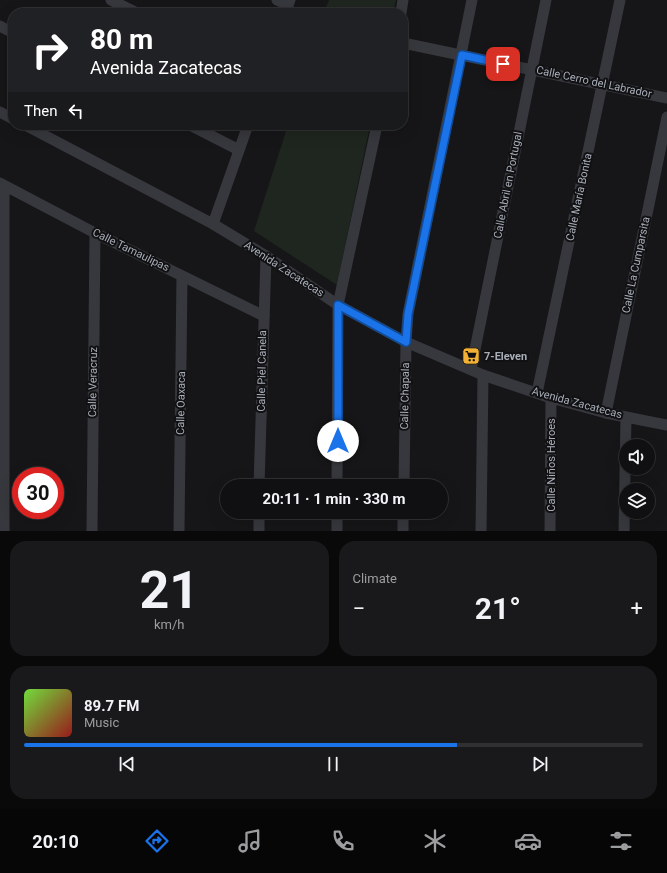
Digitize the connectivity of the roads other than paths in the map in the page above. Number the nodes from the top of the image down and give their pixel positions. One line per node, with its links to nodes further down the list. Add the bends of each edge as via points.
1 (111, 0): 7 (street)
2 (277, 0): 6 (street)
3 (472, 0): 9 (street, Calle Chapala)
4 (546, 0): 10 (street, Calle Abril en Portugal)
5 (620, 0): 11 (street, Calle María Bonita)
6 (288, 6)
7 (126, 8)
8 (408, 44): 9 (street, Calle Cerro del Labrador)
9 (462, 55): 10 (street, Calle Cerro del Labrador); 27 (street, Calle Chapala, via 408,314)
10 (531, 69): 11 (street, Calle Cerro del Labrador); 28 (street, Calle Abril en Portugal)
11 (603, 84): 12 (street, Calle Cerro del Labrador); 30 (street, Calle María Bonita)
12 (667, 98)
13 (667, 117): 32 (street, Calle La Cumparsita)
14 (34, 130): 20 (street, Avenida Zacatecas)
15 (200, 130): 18 (street)
16 (246, 130): 18 (street)
17 (376, 130): 25 (street)
18 (239, 150): 20 (street)
19 (2, 184): 21 (street, Calle Tamaulipas); 22 (street)
20 (213, 224): 23 (street, Avenida Zacatecas)
21 (96, 233): 24 (street, Calle Tamaulipas); 42 (street, Calle Veracruz)
22 (2, 241): 41 (street)
23 (266, 256): 25 (street, Avenida Zacatecas); 26 (street, Calle Piel Canela)
24 (182, 276): 26 (street, Calle Tamaulipas); 43 (street, Calle Oaxaca)
25 (338, 305): 27 (street, Avenida Zacatecas); 36 (street)
26 (264, 316): 35 (street, Calle Piel Canela)
27 (406, 342): 28 (street, Avenida Zacatecas); 37 (street, Calle Chapala)
28 (471, 369): 29 (street, Avenida Zacatecas)
29 (483, 375): 30 (street, Avenida Zacatecas); 47 (street)
30 (538, 393): 31 (street, Avenida Zacatecas)
31 (551, 398): 32 (street, Avenida Zacatecas); 48 (street, Calle Niños Héroes)
32 (606, 413): 33 (street, Avenida Zacatecas)
33 (626, 417): 34 (street, Avenida Zacatecas); 49 (street)
34 (667, 425)
35 (260, 479)
36 (337, 479)
37 (404, 479)
38 (259, 519): 44 (street)
39 (337, 519): 45 (street)
40 (404, 519): 46 (street)
41 (4, 531)
42 (92, 531)
43 (179, 531)
44 (259, 531)
45 (337, 531)
46 (403, 531)
47 (482, 531)
48 (550, 531)
49 (624, 531)

